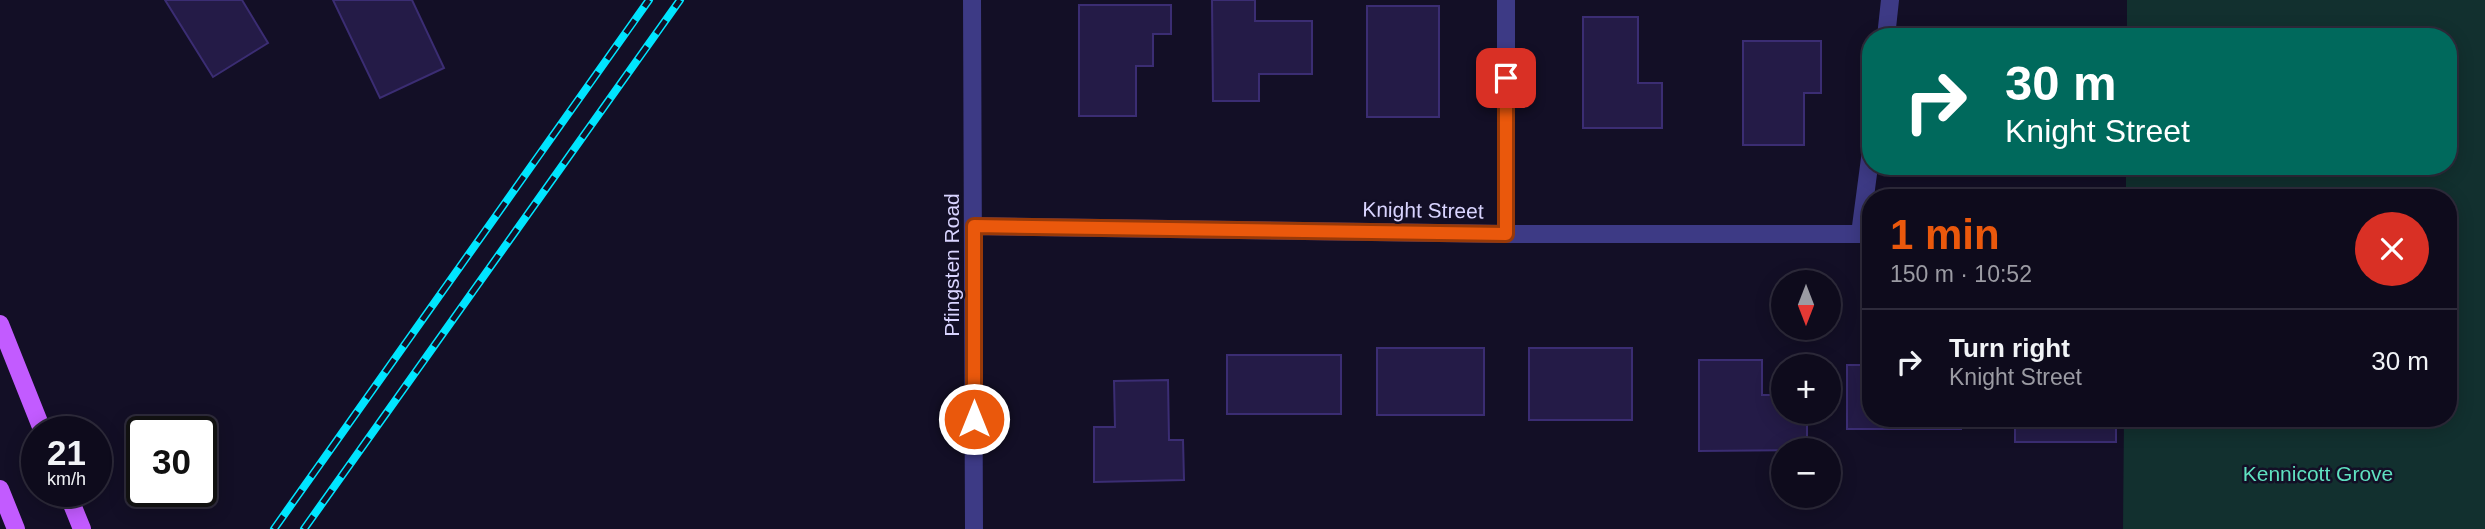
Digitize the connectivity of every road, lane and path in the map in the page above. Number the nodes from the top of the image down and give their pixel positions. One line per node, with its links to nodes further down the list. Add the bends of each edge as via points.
1 (972, 0): 5 (street, Pfingsten Road)
2 (1506, 0): 6 (street)
3 (1890, 0): 4 (street)
4 (1887, 28)
5 (974, 226): 6 (street, Knight Street); 14 (street, Pfingsten Road)
6 (1506, 234): 7 (street, Knight Street)
7 (1862, 234)
8 (0, 324): 9 (main road)
9 (37, 416)
10 (0, 489): 12 (main road)
11 (73, 507): 13 (main road)
12 (16, 529)
13 (82, 529)
14 (974, 529)

